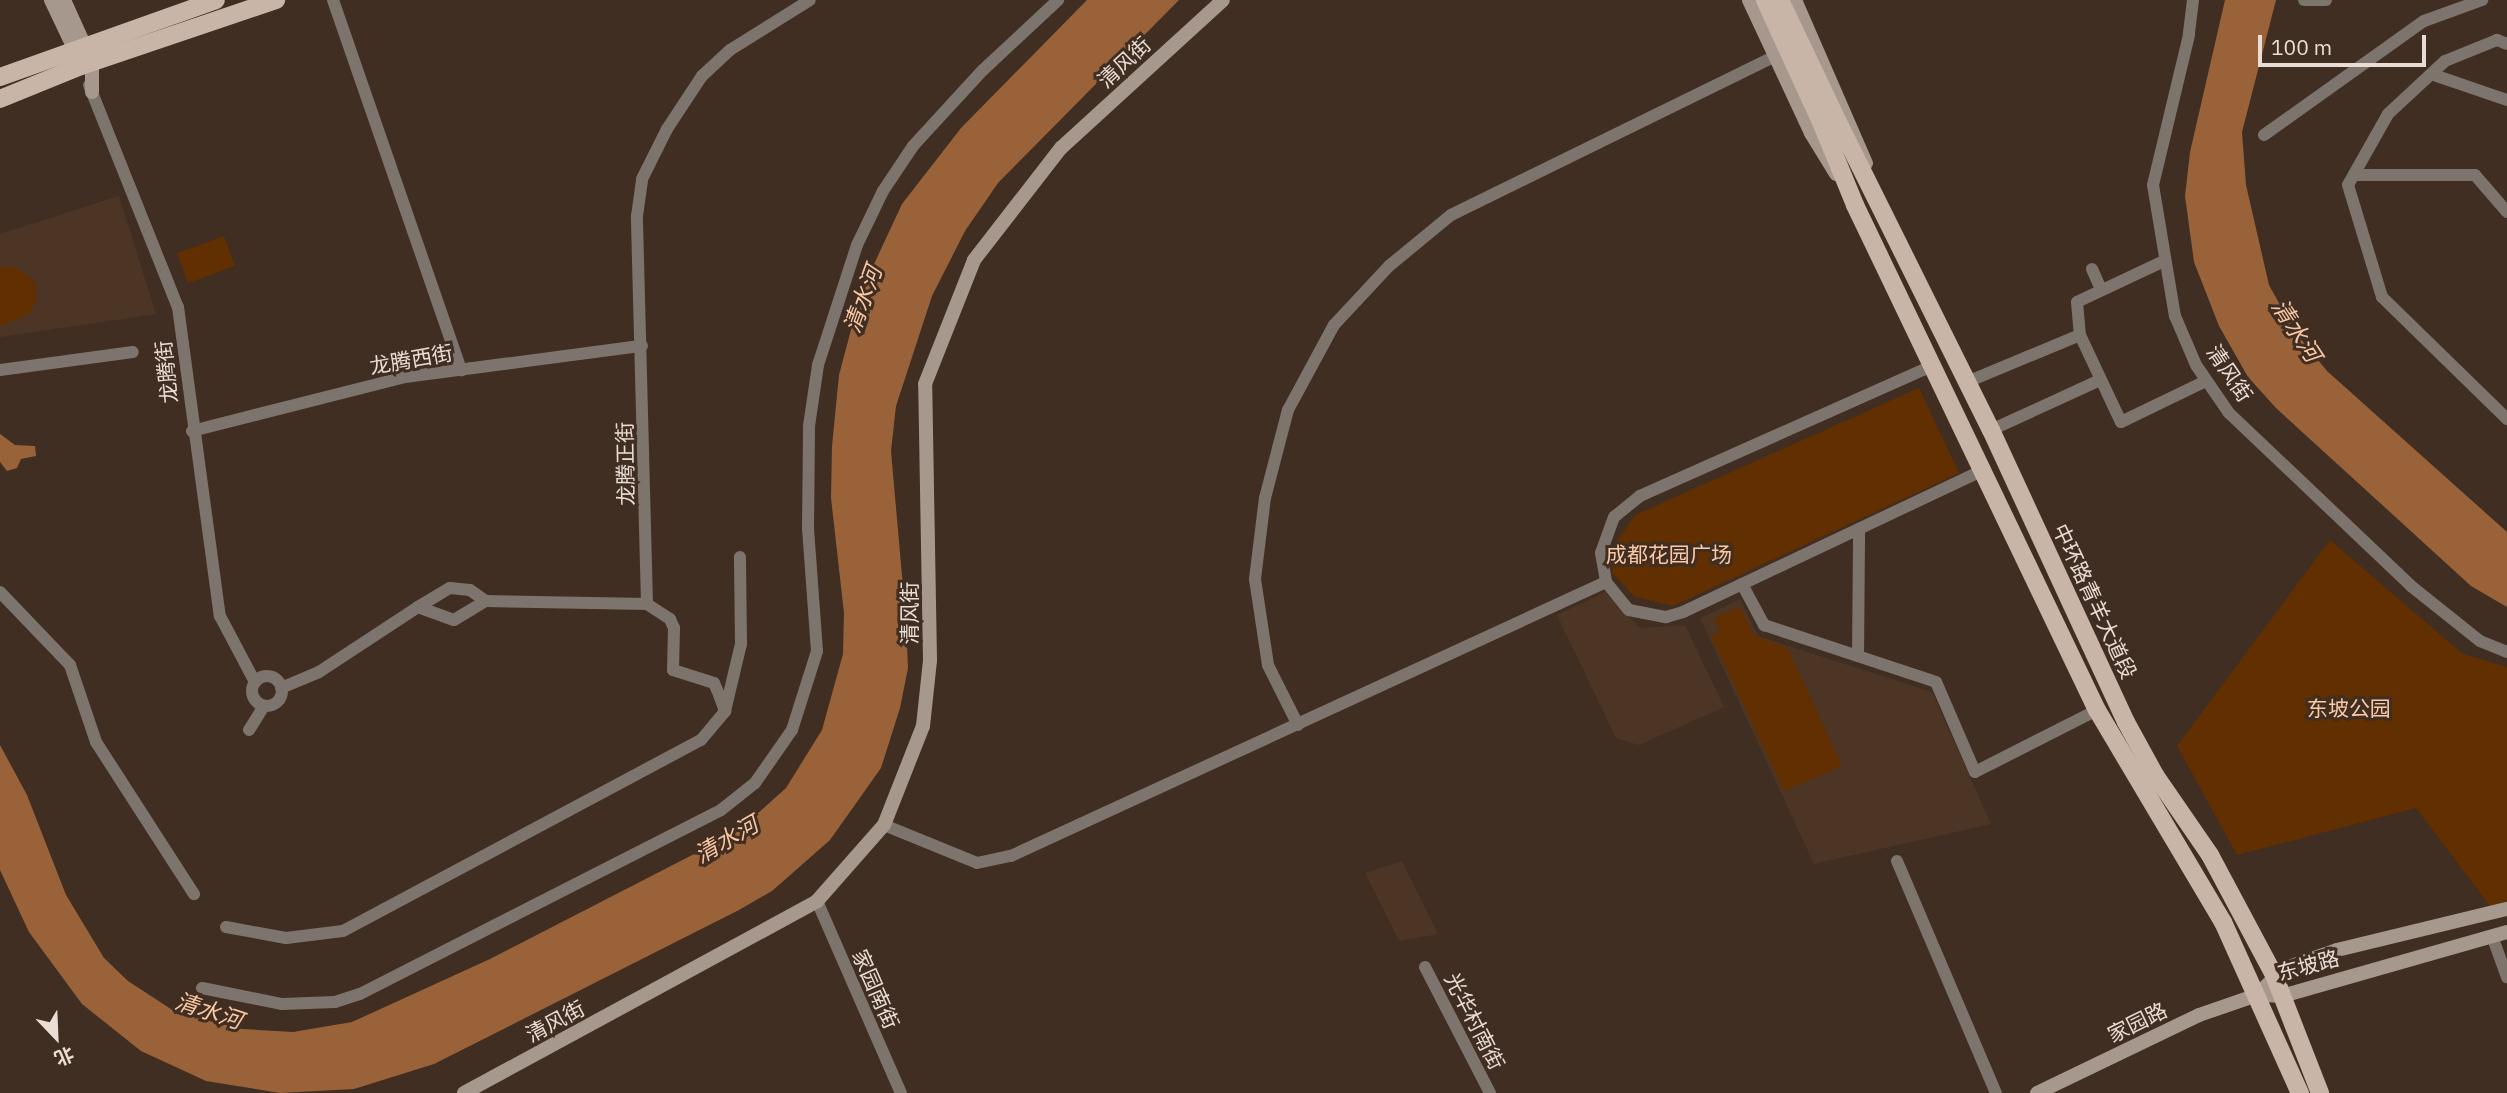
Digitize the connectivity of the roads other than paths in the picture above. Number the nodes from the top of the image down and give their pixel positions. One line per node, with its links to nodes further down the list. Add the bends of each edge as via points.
1 (51, 0): 19 (street)
2 (64, 0): 19 (street)
3 (216, 0): 19 (main road)
4 (276, 0): 21 (main road)
5 (333, 0): 41 (street)
6 (810, 0): 37 (street, 龙腾正街, via 730,50 702,76 667,129 642,179 638,216)
7 (1058, 0): 79 (street, via 983,70 913,146 857,245 818,365 810,426 808,528 818,618 814,666 792,730 754,783 721,810 360,994 335,1002 282,1004)
8 (1223, 0): 68 (street, 清风街, via 1061,148 974,260 925,384 930,660 923,726)
9 (1749, 0): 20 (street)
10 (1765, 0): 27 (main road, bridge)
11 (1780, 0): 27 (main road, bridge)
12 (1795, 0): 30 (street, via 1849,116)
13 (2193, 0): 33 (street, 清风街, via 2153,185)
14 (2304, 0): 15 (street)
15 (2326, 0)
16 (2482, 0): 17 (street)
17 (2459, 4): 28 (street, via 2424,21)
18 (2507, 44): 22 (street, via 2497,40 2445,61)
19 (80, 45): 21 (street); 23 (main road)
20 (1775, 55): 31 (street, via 1811,132); 66 (street, via 1451,215 1389,266 1335,325 1288,410 1265,498 1255,579 1268,665)
21 (87, 64): 24 (street); 25 (main road)
22 (2431, 74): 26 (street); 29 (street, via 2388,114)
23 (0, 77)
24 (92, 92): 46 (street, 龙腾街, via 178,307)
25 (0, 99)
26 (2507, 100)
27 (1831, 125): 30 (main road, 中环路青羊大道段); 31 (main road, 中环路青羊大道段)
28 (2263, 135)
29 (2354, 175): 32 (street, via 2475,175); 45 (street, via 2348,185 2382,297)
30 (1879, 198): 44 (main road, 中环路青羊大道段)
31 (1855, 205): 39 (main road, 中环路青羊大道段)
32 (2507, 212)
33 (2164, 261): 35 (street); 43 (street, 清风街, via 2175,316)
34 (2092, 269): 35 (street)
35 (2101, 289): 36 (street, via 2077,302)
36 (2080, 335): 42 (street); 44 (street)
37 (642, 346): 41 (street, 龙腾西街); 55 (street, 龙腾正街)
38 (132, 352): 40 (street)
39 (1934, 365): 48 (main road, 中环路青羊大道段); 51 (street, via 1640,496 1614,517 1601,553)
40 (0, 370)
41 (461, 370): 46 (street, 龙腾西街, via 405,377)
42 (2100, 380): 43 (street, via 2121,422); 47 (street)
43 (2206, 381): 57 (street, 清风街, via 2229,413 2411,586 2480,641)
44 (1967, 383): 47 (main road, 中环路青羊大道段)
45 (2507, 419)
46 (192, 430): 60 (street, 龙腾街, via 220,617)
47 (1991, 430): 77 (main road, 中环路青羊大道段, via 2126,722 2155,775 2210,855)
48 (1985, 469): 49 (street); 64 (main road, 中环路青羊大道段)
49 (1859, 529): 52 (street); 58 (street)
50 (740, 557): 59 (street)
51 (1606, 583): 52 (street, via 1629,610 1666,617); 66 (street)
52 (1742, 584): 58 (street, via 1763,625)
53 (0, 592): 70 (street, via 70,665 96,742)
54 (486, 601): 55 (street); 56 (street, via 454,620); 56 (street, via 470,590 450,588)
55 (647, 604): 61 (street, via 670,618 674,628 673,670)
56 (418, 607): 62 (street, via 318,672)
57 (2507, 652)
58 (1858, 656): 64 (street, via 1936,682 1975,772)
59 (737, 674): 61 (street, via 725,683); 65 (street)
60 (255, 682): 62 (street, via 268,677); 63 (street, via 253,696)
61 (714, 683): 65 (street)
62 (281, 688): 63 (street, via 278,701)
63 (264, 706): 67 (street)
64 (2098, 710): 80 (main road, 中环路青羊大道段, via 2223,922)
65 (725, 711): 73 (street, via 712,732 686,750 343,931 286,938)
66 (1298, 725): 68 (street, via 994,861 977,863)
67 (249, 730)
68 (884, 825): 71 (street, 清风街)
69 (1897, 861): 85 (street)
70 (194, 894)
71 (817, 901): 82 (street, 清风街); 83 (street, 家园南街)
72 (2507, 909): 77 (street, 东坡路, via 2337,950)
73 (226, 927)
74 (2507, 932): 75 (street, 东坡路)
75 (2492, 936): 78 (street); 81 (street, 东坡路)
76 (1425, 967): 84 (street, 光华村南街)
77 (2274, 975): 80 (street, 东坡路); 81 (main road, 中环路青羊大道段)
78 (2507, 977)
79 (202, 988)
80 (2257, 995): 81 (street, 东坡路); 86 (street, 家园路, via 2199,1015); 87 (main road, 中环路青羊大道段)
81 (2282, 996): 88 (main road, 中环路青羊大道段)
82 (464, 1093)
83 (901, 1093)
84 (1490, 1093)
85 (1996, 1093)
86 (2037, 1093)
87 (2300, 1093)
88 (2320, 1093)

